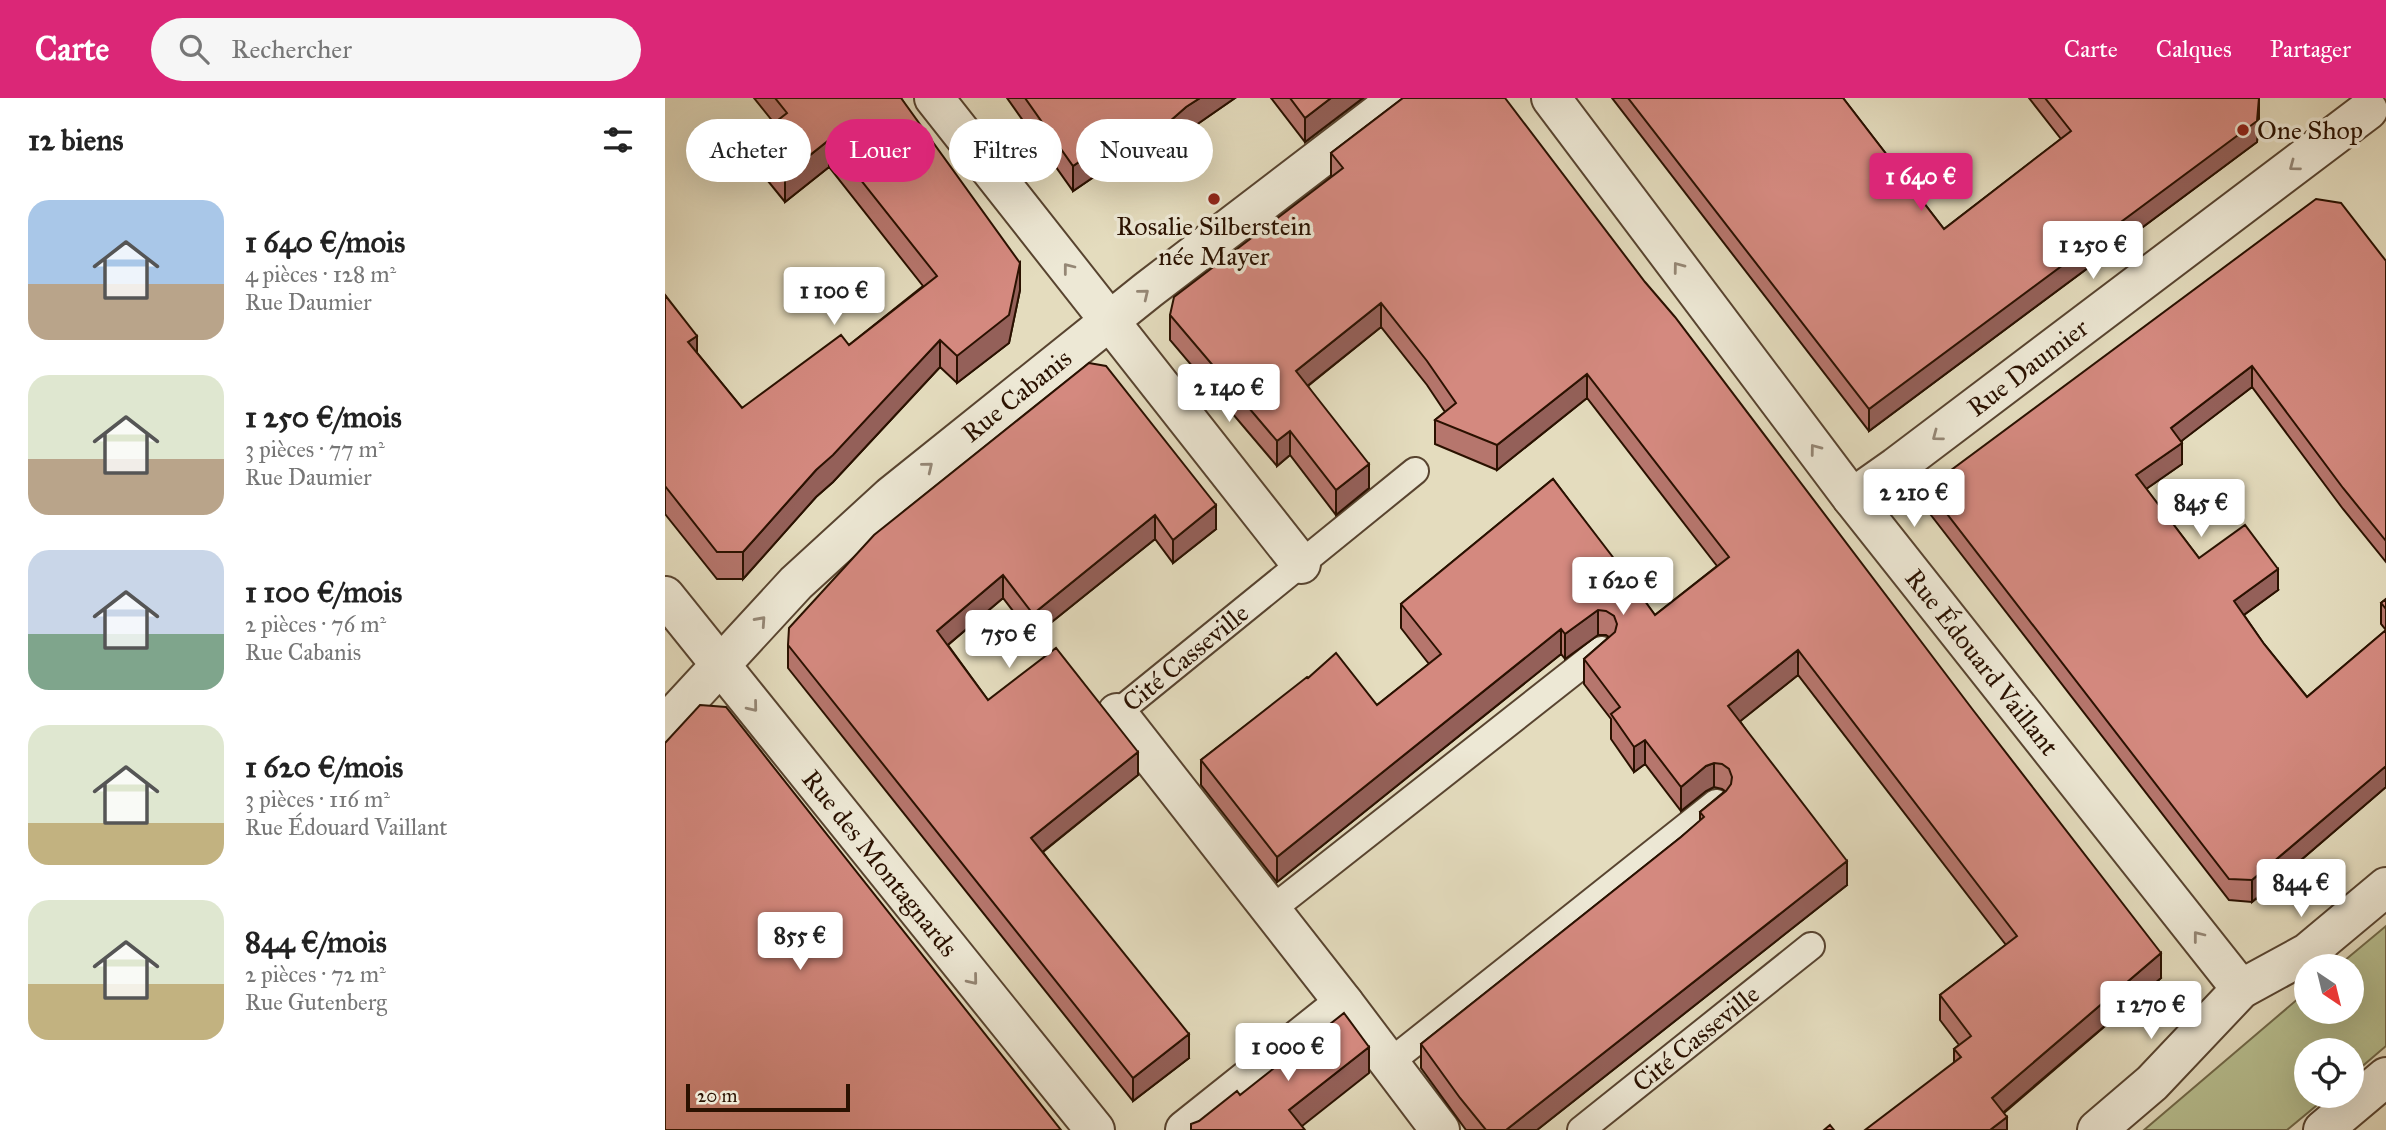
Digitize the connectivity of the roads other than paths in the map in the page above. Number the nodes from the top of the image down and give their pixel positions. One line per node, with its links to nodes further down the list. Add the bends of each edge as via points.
1 (934, 98): 5 (street, one-way to 1)
2 (1399, 98): 5 (street, Rue Cabanis, one-way to 2)
3 (1551, 98): 7 (street, Rue Édouard Vaillant, one-way to 3)
4 (2371, 114): 7 (street, Rue Daumier, one-way to 7)
5 (1110, 322): 8 (street); 11 (street, Rue Cabanis, one-way to 5, via 796,583 875,510)
6 (1415, 471): 8 (lane, Cité Casseville)
7 (1852, 498): 18 (street, Rue Édouard Vaillant, one-way to 7)
8 (1301, 564): 12 (lane, Cité Casseville)
9 (665, 596): 11 (street, Rue des Montagnards)
10 (1601, 650): 16 (lane)
11 (720, 666): 13 (street, Rue Cabanis); 22 (street, Rue des Montagnards, one-way to 22)
12 (1117, 713): 16 (street, Cité Casseville)
13 (665, 725)
14 (1716, 803): 20 (lane)
15 (2386, 887): 18 (street, via 2307,953)
16 (1271, 909): 19 (street, Cité Casseville)
17 (1811, 946): 25 (lane, Cité Casseville)
18 (2241, 989): 26 (street, via 2152,1083)
19 (1344, 1003): 20 (street, Cité Casseville); 23 (street)
20 (1389, 1063): 24 (street, Cité Casseville)
21 (2386, 1077): 27 (street)
22 (1095, 1130)
23 (1185, 1130)
24 (1440, 1130)
25 (1581, 1130)
26 (2097, 1130)
27 (2323, 1130)

